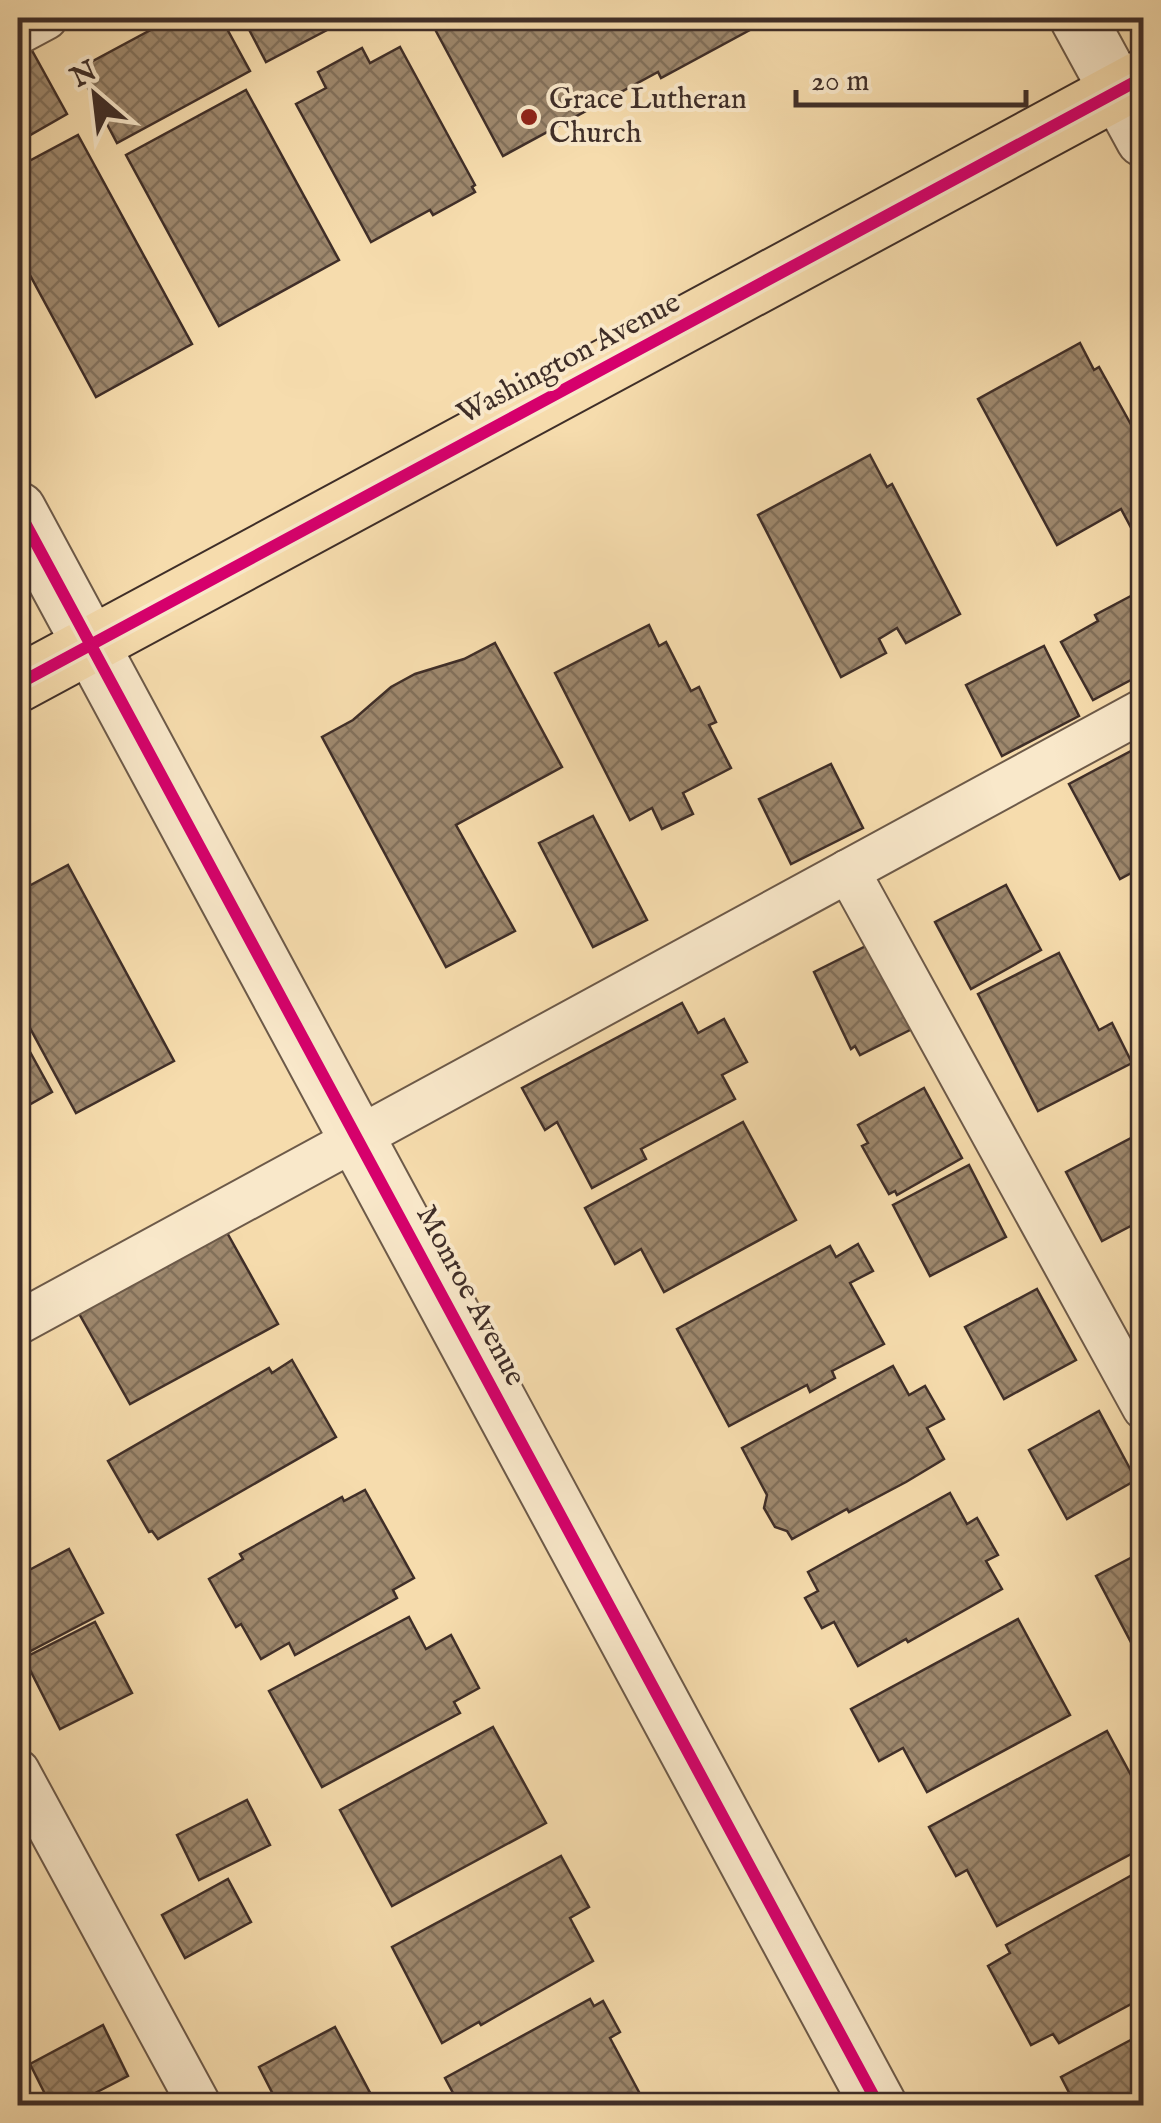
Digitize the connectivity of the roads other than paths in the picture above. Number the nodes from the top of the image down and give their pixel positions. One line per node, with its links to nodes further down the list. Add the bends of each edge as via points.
1 (46, 18): 3 (lane)
2 (1078, 18): 4 (street)
3 (18, 33)
4 (1130, 84): 5 (street); 7 (main road, Washington Avenue)
5 (1144, 139)
6 (18, 510): 7 (street, Monroe Avenue)
7 (90, 646): 8 (main road, Washington Avenue); 11 (street, Monroe Avenue)
8 (18, 684)
9 (1144, 710): 10 (lane)
10 (848, 871): 11 (lane); 13 (lane)
11 (356, 1138): 12 (lane); 16 (street, Monroe Avenue)
12 (18, 1324)
13 (1144, 1408)
14 (18, 1771): 15 (lane)
15 (200, 2106)
16 (878, 2106)

